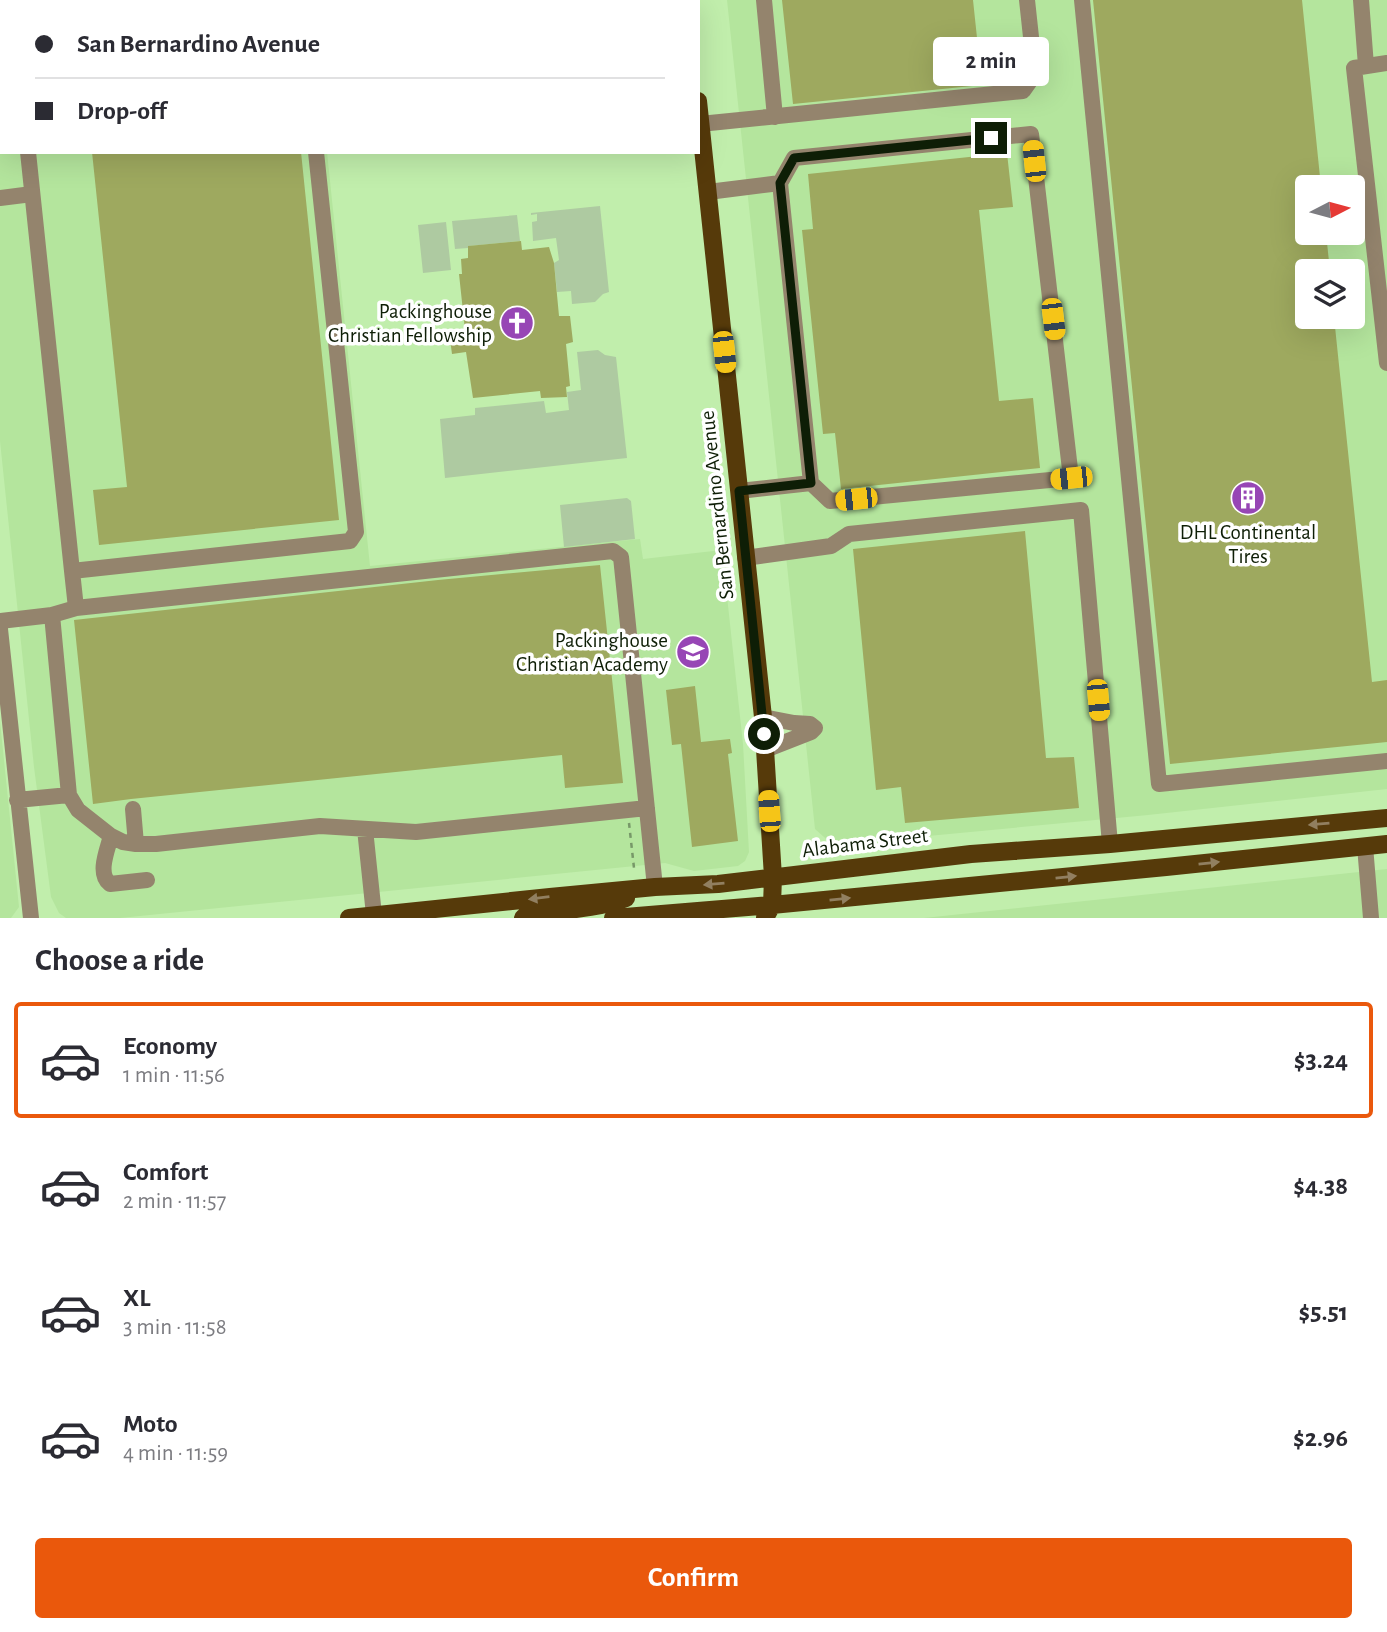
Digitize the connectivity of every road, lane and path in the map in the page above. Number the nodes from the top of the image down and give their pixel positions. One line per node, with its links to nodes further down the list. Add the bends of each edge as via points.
1 (764, 0): 8 (street)
2 (1027, 0): 8 (street, via 1035,74 1023,91)
3 (1082, 0): 27 (street, via 1159,784)
4 (1361, 0): 6 (street)
5 (1387, 63): 6 (street)
6 (1366, 66): 16 (street, via 1354,68)
7 (700, 117): 9 (main road, San Bernardino Avenue)
8 (775, 117): 9 (street)
9 (701, 124): 13 (main road, San Bernardino Avenue)
10 (28, 154): 14 (street)
11 (316, 154): 20 (street, via 356,532 351,541)
12 (780, 183): 13 (street); 17 (street); 17 (street, via 794,158 1031,134 1071,478 830,501)
13 (708, 192): 18 (main road, San Bernardino Avenue)
14 (32, 194): 15 (street); 20 (street)
15 (0, 198)
16 (1387, 363)
17 (811, 483): 18 (street)
18 (739, 491): 19 (main road, San Bernardino Avenue)
19 (746, 558): 25 (main road, San Bernardino Avenue); 36 (street, via 831,546 849,534 1081,510)
20 (72, 571): 21 (street)
21 (76, 608): 22 (street); 30 (street, via 613,551 621,557)
22 (52, 615): 23 (street); 29 (street)
23 (0, 621)
24 (0, 629): 28 (street)
25 (763, 717): 26 (main road, San Bernardino Avenue); 26 (street, via 815,728)
26 (765, 750): 39 (main road, San Bernardino Avenue)
27 (1387, 761)
28 (11, 792): 29 (street); 44 (street)
29 (69, 795): 34 (street, via 78,810)
30 (647, 808): 33 (street, via 416,832); 41 (street)
31 (133, 809): 35 (street)
32 (1387, 818): 36 (main road, Alabama Street, one-way to 36)
33 (365, 829): 35 (street, via 320,826); 43 (street)
34 (111, 836): 35 (street); 40 (street, via 105,880 110,884)
35 (136, 844)
36 (1110, 844): 39 (main road, Alabama Street, via 971,854)
37 (1387, 844): 38 (main road)
38 (1365, 846): 42 (main road, one-way to 38); 48 (street)
39 (772, 877): 41 (main road, Alabama Street, one-way to 41); 42 (main road, San Bernardino Avenue)
40 (147, 880)
41 (655, 887): 43 (main road, Alabama Street, one-way to 43); 46 (main road, via 614,902)
42 (772, 914): 47 (main road)
43 (374, 915): 45 (main road, Alabama Street)
44 (31, 918)
45 (349, 918)
46 (523, 918)
47 (624, 918)
48 (1371, 918)

